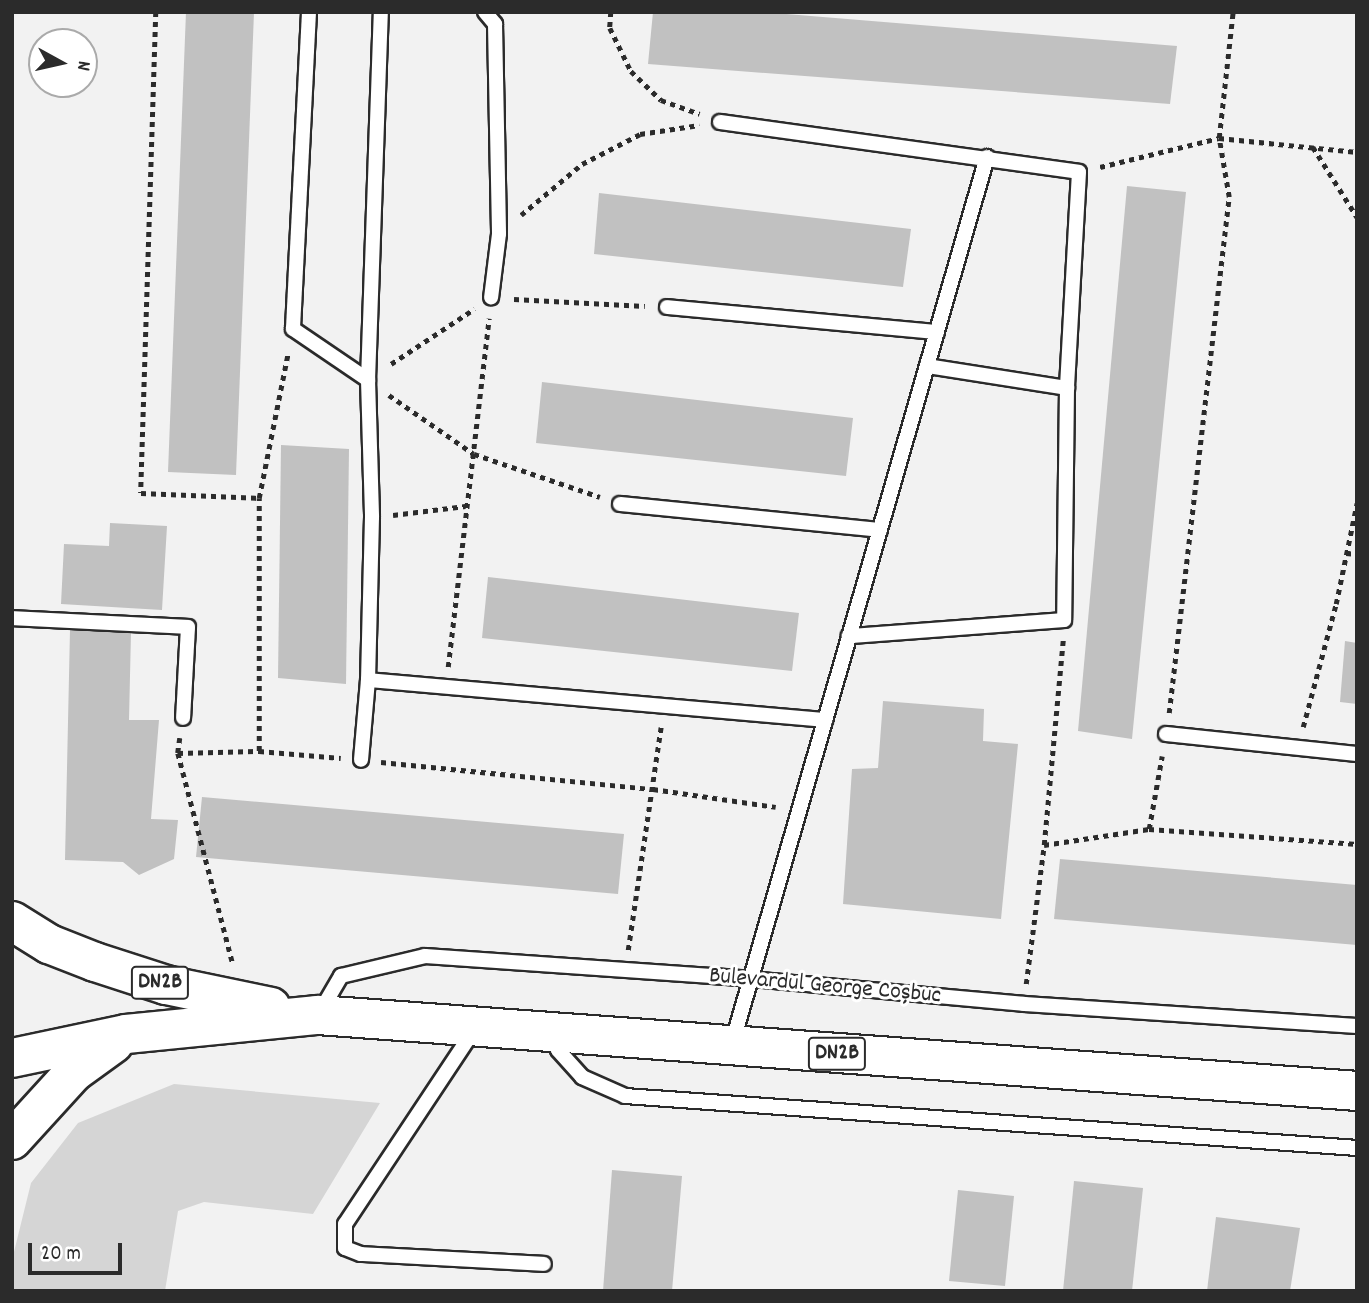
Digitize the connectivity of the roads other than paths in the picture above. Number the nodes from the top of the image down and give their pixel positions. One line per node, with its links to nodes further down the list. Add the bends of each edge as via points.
1 (309, 12): 10 (lane, via 293,328)
2 (381, 12): 10 (lane)
3 (485, 12): 6 (lane, via 495,24 499,234)
4 (720, 122): 5 (lane)
5 (987, 157): 8 (lane); 11 (lane, via 1079,172)
6 (491, 298)
7 (667, 307): 8 (lane)
8 (937, 332): 9 (lane)
9 (927, 366): 11 (lane); 13 (lane)
10 (368, 380): 16 (lane, via 372,517)
11 (1067, 388): 15 (lane, via 1065,620)
12 (620, 504): 13 (lane)
13 (880, 530): 15 (lane)
14 (12, 618): 17 (lane, via 188,627)
15 (849, 636): 18 (lane)
16 (368, 680): 18 (lane); 21 (lane)
17 (183, 718)
18 (825, 720): 23 (lane)
19 (1167, 734): 20 (lane)
20 (1357, 754)
21 (361, 760)
22 (12, 920): 24 (main road, DN2B, via 48,944 166,985)
23 (751, 979): 24 (lane, Bulevardul George Coșbuc, via 425,956 341,976); 26 (lane, Bulevardul George Coșbuc, via 1024,1004); 29 (lane)
24 (318, 1015): 25 (main road, DN2B); 28 (main road, DN2B)
25 (477, 1026): 27 (main road, DN2B); 34 (lane, via 345,1224 345,1248 361,1254)
26 (1357, 1026)
27 (560, 1032): 29 (main road, DN2B); 33 (lane, via 558,1049 582,1077 625,1096)
28 (126, 1034): 30 (main road, DN2B); 32 (main road, via 74,1072)
29 (732, 1046): 31 (main road, DN2B)
30 (12, 1058)
31 (1357, 1091)
32 (12, 1140)
33 (1357, 1148)
34 (544, 1264)

